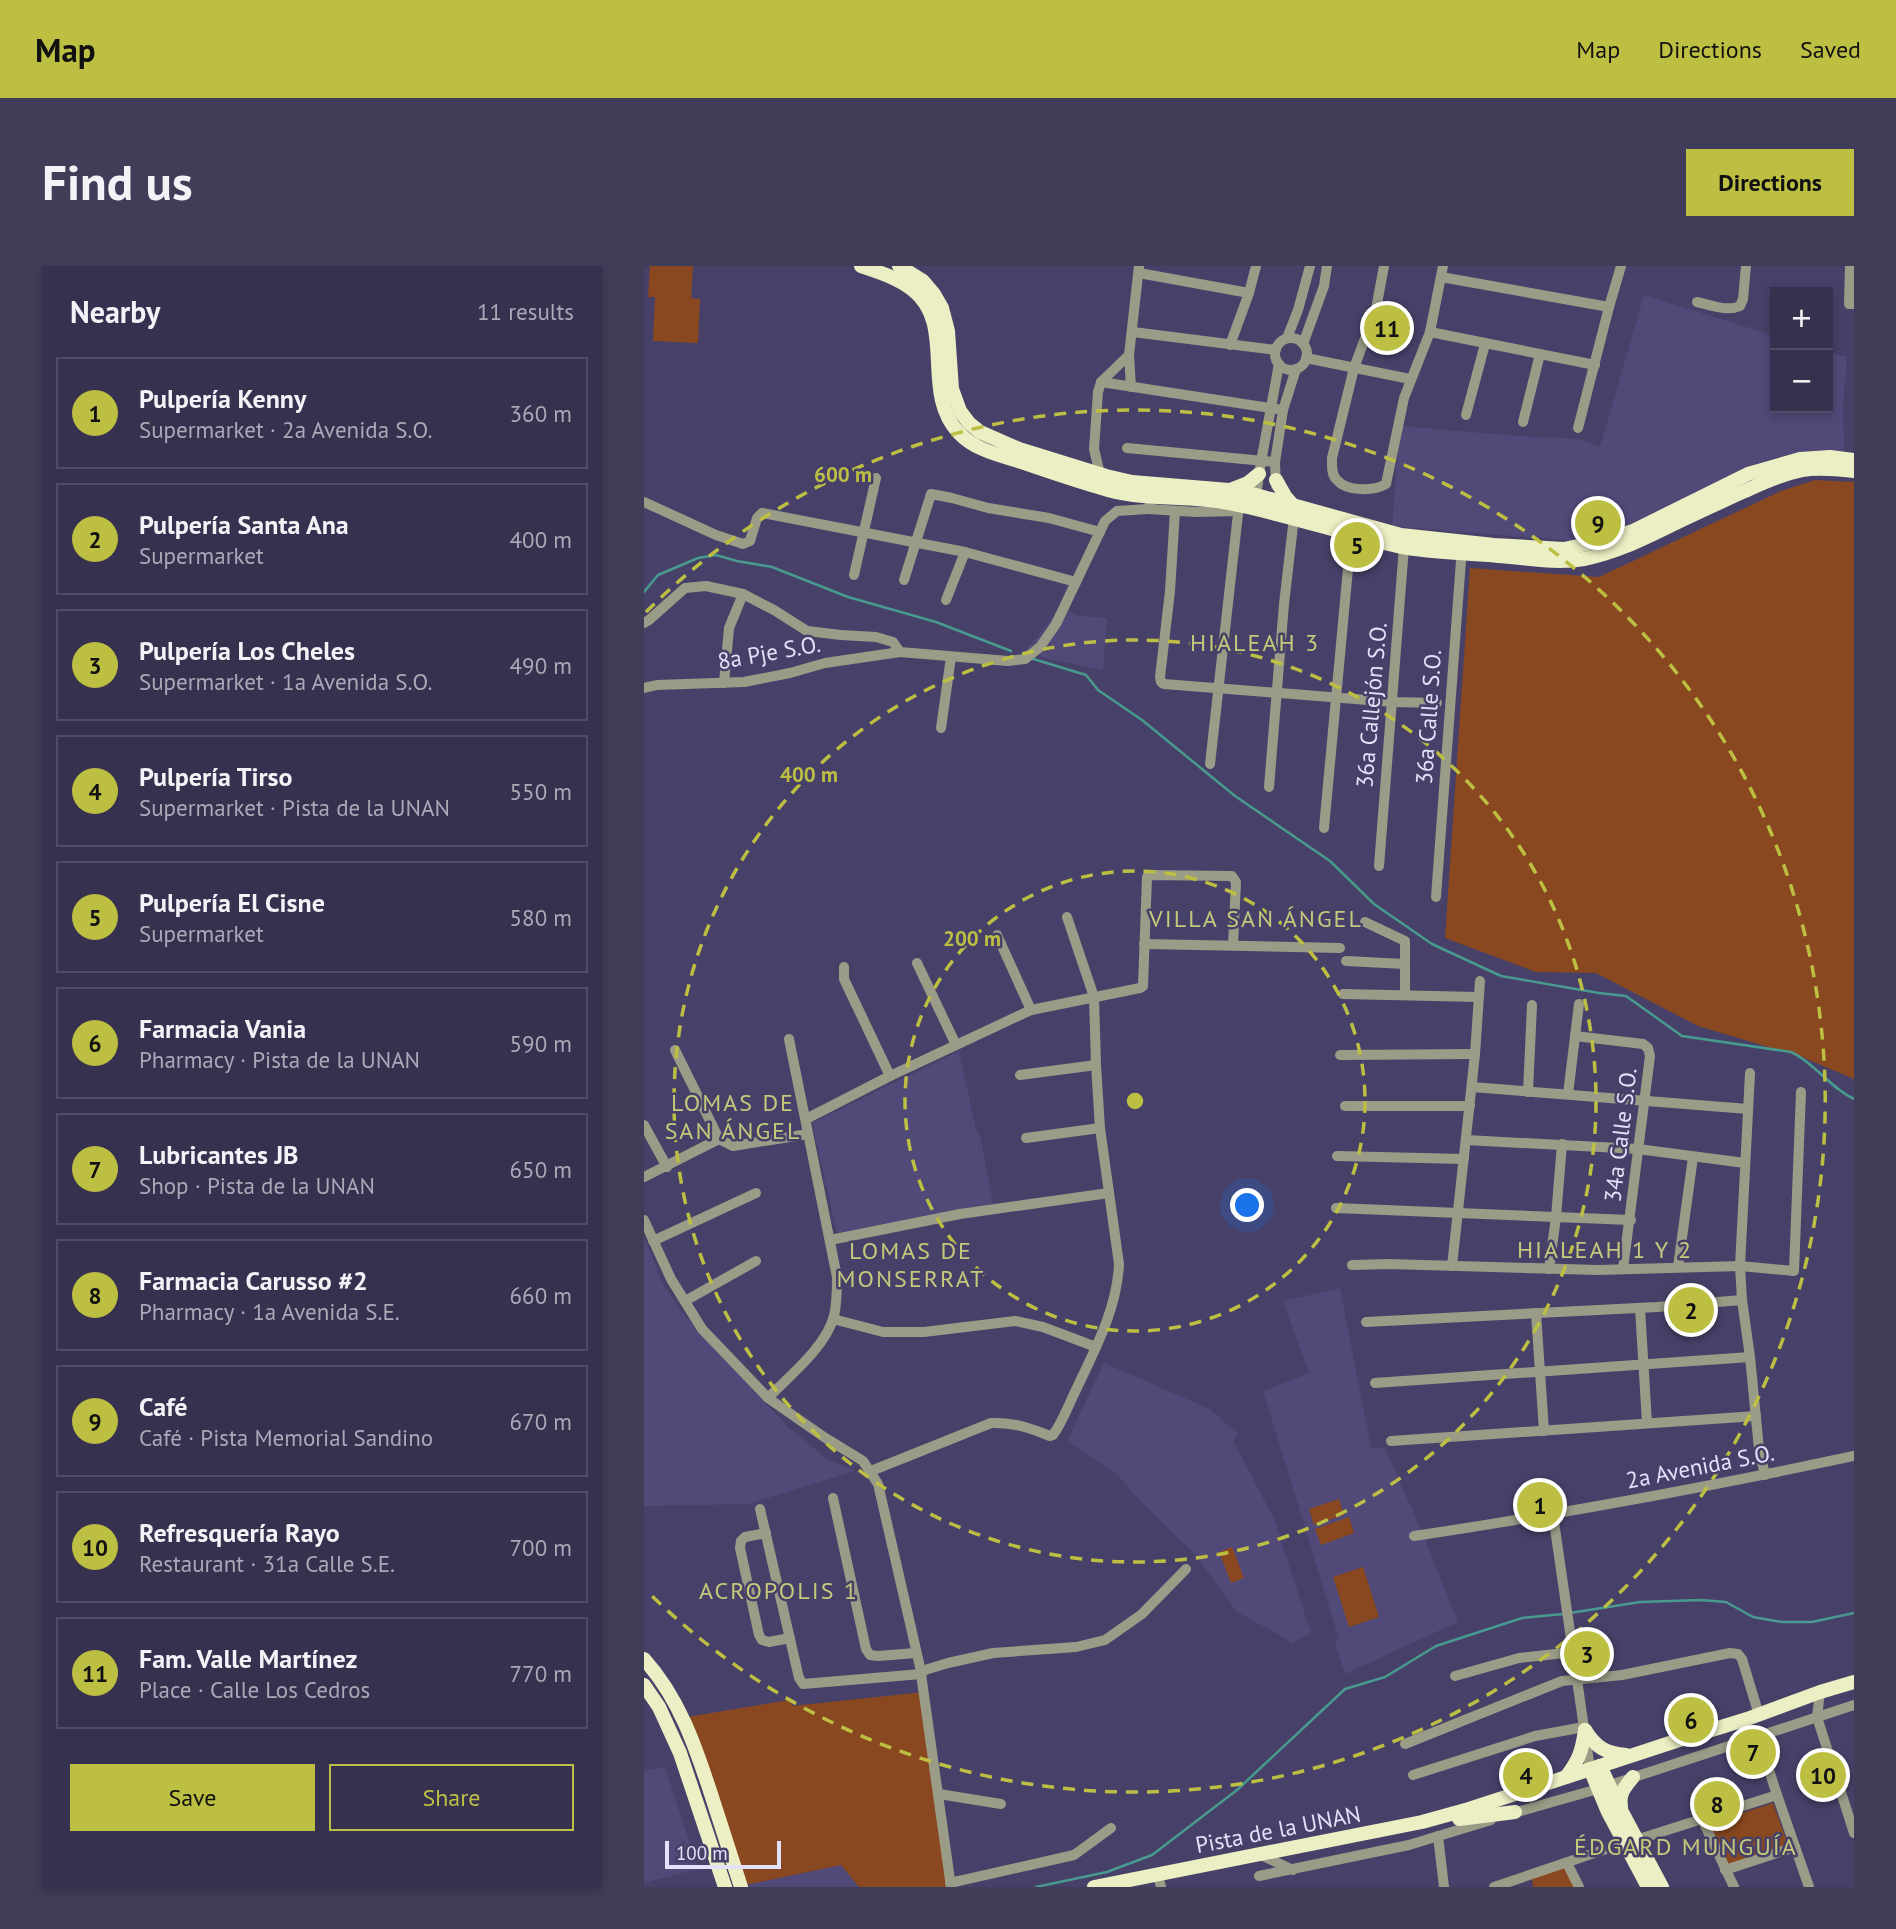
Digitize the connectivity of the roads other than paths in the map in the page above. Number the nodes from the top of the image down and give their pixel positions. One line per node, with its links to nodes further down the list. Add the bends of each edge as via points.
1 (861, 266): 54 (main road, via 893,278 924,302 935,330 944,411 965,440)
2 (899, 266): 42 (main road, via 923,281 942,308 952,389 969,423 994,439)
3 (1256, 266): 12 (street)
4 (1310, 266): 18 (street)
5 (1327, 266): 19 (street)
6 (1384, 266): 28 (street, via 1376,309)
7 (1621, 266): 15 (street)
8 (1746, 266): 13 (street, via 1740,306 1723,309)
9 (1850, 266): 14 (street, via 1849,303)
10 (1139, 270): 12 (street); 16 (street)
11 (1442, 272): 15 (street); 17 (street)
12 (1249, 293): 21 (street)
13 (1698, 302)
14 (1854, 304)
15 (1609, 307): 27 (street)
16 (1133, 332): 21 (street); 24 (street)
17 (1430, 332): 20 (street); 30 (street)
18 (1287, 338): 19 (street); 22 (street)
19 (1303, 344): 25 (street)
20 (1485, 344): 23 (street); 35 (street)
21 (1230, 345): 22 (street)
22 (1276, 350): 26 (street)
23 (1540, 354): 27 (street); 36 (street)
24 (1129, 355): 31 (street); 32 (street)
25 (1306, 358): 28 (street); 29 (street)
26 (1279, 364): 29 (street); 33 (street)
27 (1595, 365): 37 (street)
28 (1354, 368): 30 (street); 30 (street, via 1332,472 1335,480 1359,489 1386,484)
29 (1296, 369): 34 (street)
30 (1410, 379)
31 (1101, 382): 32 (street); 39 (street)
32 (1130, 387): 33 (street)
33 (1270, 409): 34 (street); 43 (street)
34 (1283, 410): 41 (street)
35 (1466, 415)
36 (1523, 422)
37 (1578, 428)
38 (1127, 448): 43 (street)
39 (1094, 449): 42 (street); 45 (street, via 1099,470)
40 (1854, 460): 51 (main road, via 1800,459 1748,474)
41 (1275, 462): 43 (street); 47 (street)
42 (1078, 467): 45 (main road)
43 (1260, 468): 49 (main road, via 1248,482); 53 (street)
44 (1854, 471): 50 (main road, via 1802,470)
45 (1106, 476): 48 (main road)
46 (876, 478): 61 (street)
47 (1276, 480): 55 (street); 58 (main road)
48 (1188, 487): 49 (main road); 54 (main road, via 1156,490)
49 (1229, 491): 53 (main road)
50 (1745, 491): 51 (main road, via 1717,498); 59 (main road)
51 (1707, 495): 59 (main road, via 1704,505); 65 (main road, via 1633,531 1564,549)
52 (644, 502): 61 (street, via 743,544 750,541 762,513)
53 (1255, 502): 55 (main road); 56 (main road)
54 (1150, 503): 56 (main road, via 1196,499); 57 (street); 60 (street, via 1117,511)
55 (1273, 505): 58 (main road)
56 (1239, 508): 57 (street); 77 (street)
57 (1175, 511): 77 (street, via 1161,682)
58 (1293, 511): 62 (main road); 65 (main road); 78 (street)
59 (1682, 520): 65 (main road, via 1634,544 1583,559 1566,561)
60 (1100, 532): 63 (street, via 931,494); 69 (street)
61 (863, 533): 63 (street); 67 (street)
62 (1351, 536): 64 (main road); 79 (street)
63 (917, 542): 66 (street); 68 (street)
64 (1404, 547): 65 (main road); 80 (street, 36a Callejón S.O.)
65 (1462, 547): 87 (street, 36a Calle S.O.)
66 (964, 552): 69 (street); 71 (street)
67 (854, 575)
68 (904, 580)
69 (1076, 582): 74 (street, via 1041,648 1025,659)
70 (743, 594): 72 (street, via 706,586 685,588); 73 (street, via 807,631 876,637 893,642); 75 (street, via 729,628)
71 (946, 600)
72 (644, 623)
73 (900, 652): 74 (street); 75 (street, 8a Pje S.O.)
74 (951, 657): 82 (street)
75 (724, 683): 76 (street, 8a Pje S.O.)
76 (644, 688)
77 (1219, 689): 78 (street); 83 (street)
78 (1277, 692): 79 (street); 84 (street)
79 (1337, 698): 80 (street); 85 (street)
80 (1393, 702): 81 (street); 86 (street, 36a Callejón S.O.)
81 (1437, 703)
82 (941, 728)
83 (1210, 764)
84 (1269, 786)
85 (1324, 828)
86 (1379, 866)
87 (1436, 897)
88 (1067, 917): 101 (street)
89 (1365, 922): 96 (street, via 1405,941)
90 (997, 935): 105 (street)
91 (1144, 944): 92 (street); 92 (street, via 1149,875 1228,875 1236,881); 101 (street, via 1143,986)
92 (1233, 946): 93 (street)
93 (1340, 948)
94 (1346, 961): 96 (street)
95 (918, 963): 108 (street)
96 (1405, 964): 100 (street)
97 (844, 967): 115 (street, via 844,979)
98 (1480, 981): 102 (street)
99 (1343, 994): 100 (street)
100 (1405, 995): 102 (street)
101 (1094, 997): 105 (street); 112 (street)
102 (1478, 997): 110 (street)
103 (1579, 1004): 106 (street)
104 (1532, 1005): 117 (street)
105 (1031, 1010): 108 (street)
106 (1575, 1036): 119 (street); 120 (street, 34a Calle S.O., via 1648,1048)
107 (789, 1039): 124 (street)
108 (956, 1045): 115 (street)
109 (676, 1050): 129 (street)
110 (1475, 1054): 111 (street); 116 (street)
111 (1340, 1055)
112 (1096, 1065): 114 (street); 126 (street)
113 (1750, 1073): 123 (street)
114 (1020, 1075)
115 (890, 1076): 124 (street)
116 (1472, 1087): 117 (street); 122 (street)
117 (1528, 1092): 119 (street)
118 (1801, 1092): 151 (street, via 1794,1271)
119 (1567, 1094): 120 (street)
120 (1645, 1100): 123 (street); 132 (street, 34a Calle S.O.)
121 (1345, 1106): 122 (street)
122 (1469, 1106): 130 (street)
123 (1748, 1109): 136 (street)
124 (806, 1119): 127 (street)
125 (644, 1125): 137 (street)
126 (1100, 1128): 128 (street); 140 (street)
127 (808, 1134): 129 (street, via 733,1146); 146 (street)
128 (1026, 1138)
129 (719, 1139): 137 (street)
130 (1466, 1140): 131 (street); 135 (street)
131 (1562, 1144): 132 (street); 143 (street)
132 (1638, 1149): 134 (street); 145 (street, 34a Calle S.O.)
133 (1337, 1156): 135 (street)
134 (1693, 1157): 136 (street); 152 (street)
135 (1464, 1158): 142 (street)
136 (1745, 1163): 151 (street)
137 (667, 1167): 138 (street)
138 (644, 1177)
139 (756, 1193): 147 (street)
140 (1109, 1193): 146 (street, via 960,1214); 161 (street, via 1118,1284)
141 (1336, 1208): 142 (street)
142 (1458, 1212): 143 (street); 150 (street)
143 (1556, 1217): 145 (street); 153 (street)
144 (644, 1220): 147 (street)
145 (1631, 1220): 154 (street, 34a Calle S.O.)
146 (830, 1240): 159 (street, via 837,1277)
147 (653, 1241): 156 (street)
148 (756, 1261): 156 (street)
149 (1352, 1265): 150 (street)
150 (1452, 1266): 153 (street)
151 (1740, 1266): 152 (street); 155 (street)
152 (1678, 1267): 154 (street)
153 (1549, 1269): 154 (street)
154 (1623, 1269)
155 (1742, 1300): 157 (street); 162 (street)
156 (685, 1301): 166 (street, via 702,1329)
157 (1640, 1308): 158 (street); 163 (street)
158 (1536, 1313): 160 (street); 164 (street)
159 (833, 1319): 161 (street, via 883,1332 1015,1321); 166 (street, via 824,1339)
160 (1366, 1322)
161 (1096, 1347): 172 (street, via 1053,1435 991,1423)
162 (1750, 1357): 163 (street); 167 (street)
163 (1643, 1364): 164 (street); 168 (street)
164 (1540, 1371): 165 (street); 169 (street)
165 (1375, 1382)
166 (768, 1398): 172 (street, via 863,1461)
167 (1756, 1416): 168 (street); 173 (street)
168 (1647, 1423): 169 (street)
169 (1544, 1431): 170 (street)
170 (1391, 1441)
171 (1854, 1457): 173 (street, 2a Avenida S.O.)
172 (871, 1471): 182 (street, via 878,1484)
173 (1765, 1475): 176 (street, 2a Avenida S.O.)
174 (833, 1498): 182 (street, via 866,1649 877,1656)
175 (760, 1509): 177 (street)
176 (1553, 1515): 178 (street, 2a Avenida S.O.); 181 (street)
177 (766, 1533): 180 (street); 180 (street, via 745,1536 740,1548 759,1635 769,1642)
178 (1414, 1536)
179 (1186, 1569): 184 (street, via 1142,1614 1105,1640 1076,1647 993,1653)
180 (790, 1638): 184 (street, via 803,1684)
181 (1574, 1652): 185 (street, via 1519,1658); 186 (street)
182 (916, 1653): 184 (street)
183 (644, 1659): 225 (main road, via 660,1678 689,1732)
184 (922, 1670): 202 (street)
185 (1455, 1676)
186 (1578, 1679): 191 (street, via 1738,1654); 193 (street); 196 (street, via 1562,1681)
187 (1854, 1682): 189 (main road, Pista de la UNAN)
188 (644, 1685): 224 (main road, via 680,1753)
189 (1820, 1692): 191 (main road, Pista de la UNAN); 192 (street)
190 (1854, 1705): 192 (street)
191 (1759, 1715): 194 (main road, Pista de la UNAN)
192 (1817, 1717): 195 (street); 206 (street)
193 (1585, 1729): 197 (main road, via 1600,1749); 198 (street, via 1535,1737); 199 (street); 201 (main road, via 1582,1751)
194 (1710, 1731): 197 (main road, Pista de la UNAN); 199 (main road, Pista de la UNAN, via 1679,1750)
195 (1758, 1736): 200 (street); 203 (street)
196 (1405, 1744)
197 (1633, 1756): 199 (main road, Pista de la UNAN)
198 (1413, 1775)
199 (1599, 1777): 200 (street); 201 (main road, Pista de la UNAN); 205 (main road, Pista de la UNAN, via 1500,1805); 207 (street); 208 (main road); 214 (main road)
200 (1633, 1777): 208 (main road, via 1622,1790)
201 (1565, 1778): 205 (main road, Pista de la UNAN)
202 (939, 1794): 204 (street); 222 (street)
203 (1777, 1795): 210 (street); 215 (street)
204 (1001, 1804)
205 (1469, 1809): 209 (main road, Pista de la UNAN)
206 (1850, 1809): 212 (street)
207 (1515, 1812): 209 (main road); 213 (street)
208 (1622, 1812): 214 (main road)
209 (1433, 1819): 216 (main road, Pista de la UNAN)
210 (1702, 1819): 214 (street); 219 (street)
211 (1111, 1828): 222 (street, via 1074,1855)
212 (1854, 1833)
213 (1438, 1836): 218 (street); 227 (street)
214 (1630, 1841): 217 (street); 229 (main road); 230 (main road)
215 (1795, 1847): 219 (street); 232 (street)
216 (1261, 1855): 218 (street); 221 (main road, Pista de la UNAN)
217 (1567, 1863): 223 (street); 228 (street)
218 (1293, 1870): 220 (street)
219 (1725, 1870): 231 (street)
220 (1259, 1876)
221 (1160, 1881): 226 (main road, Pista de la UNAN)
222 (951, 1885)
223 (1500, 1886)
224 (725, 1887)
225 (741, 1887)
226 (1094, 1887)
227 (1444, 1887)
228 (1579, 1887)
229 (1648, 1887)
230 (1662, 1887)
231 (1734, 1887)
232 (1809, 1887)

